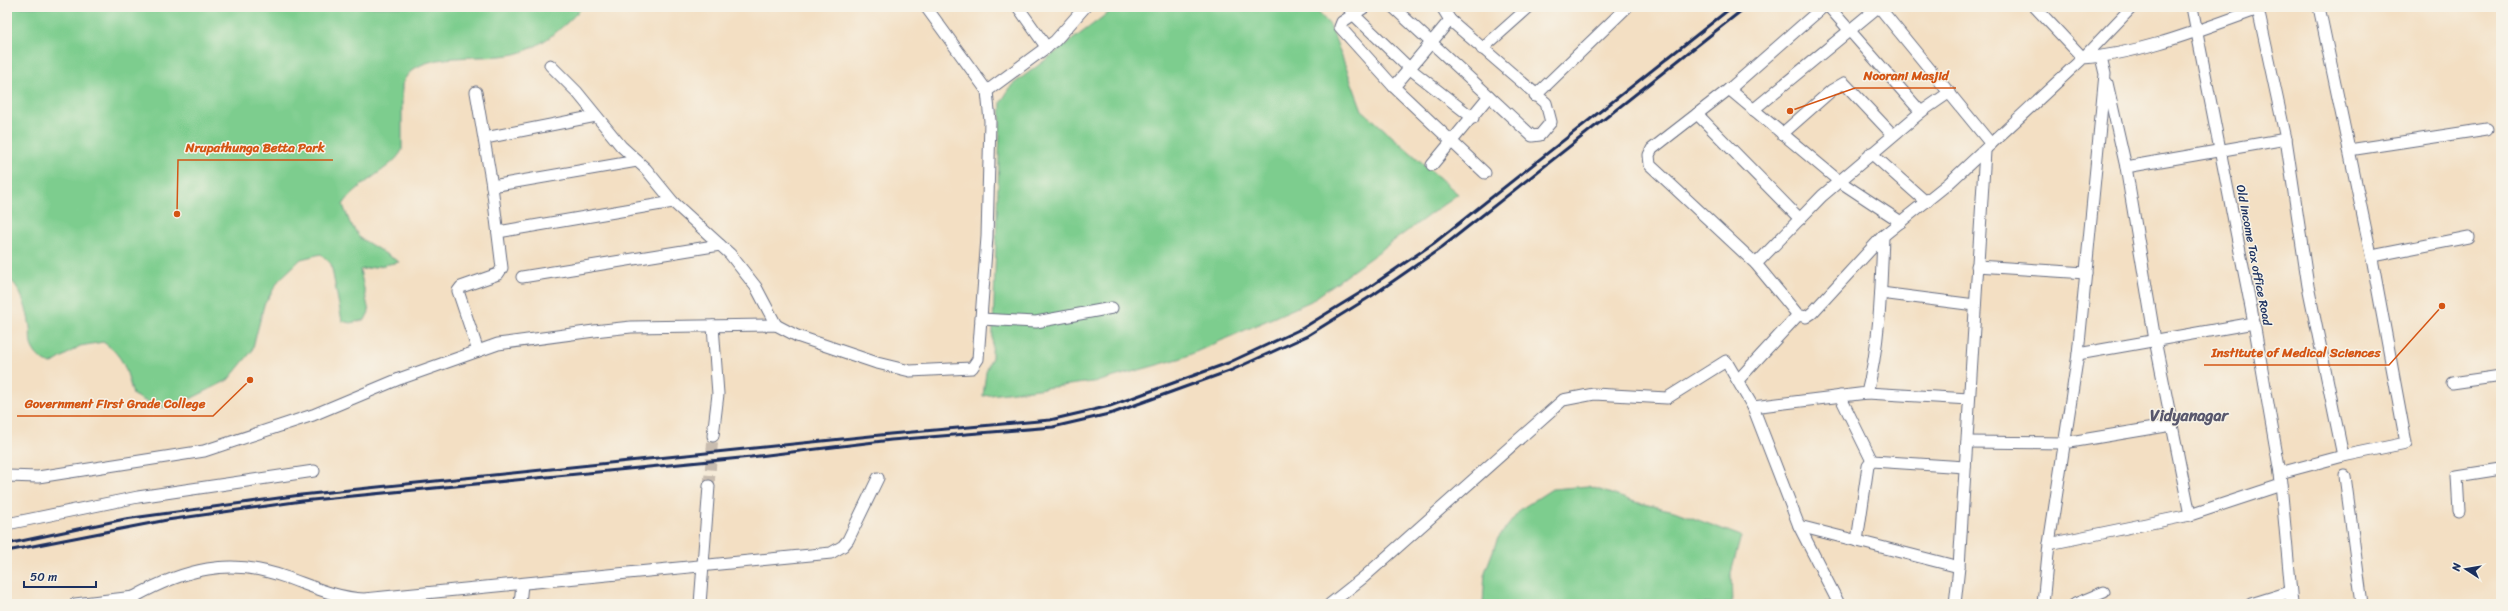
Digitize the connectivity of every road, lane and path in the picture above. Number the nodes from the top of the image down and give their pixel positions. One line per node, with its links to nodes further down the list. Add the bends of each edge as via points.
1 (926, 7): 31 (street)
2 (1018, 7): 22 (street)
3 (1084, 7): 22 (street)
4 (1365, 7): 17 (street)
5 (1393, 7): 21 (street)
6 (1442, 7): 18 (street)
7 (1529, 7): 23 (street)
8 (1627, 7): 35 (street)
9 (1823, 7): 30 (street)
10 (1829, 7): 19 (street)
11 (1878, 7): 19 (street); 33 (street)
12 (2035, 7): 25 (street)
13 (2132, 7): 25 (street)
14 (2192, 7): 20 (street, Old Income Tax office Road)
15 (2319, 7): 49 (street)
16 (2261, 8): 20 (street); 45 (street)
17 (1351, 11): 27 (street); 29 (street, via 1341,23 1341,28)
18 (1450, 20): 21 (street); 23 (street)
19 (1850, 31): 36 (street); 37 (street)
20 (2195, 31): 24 (street); 48 (street, Old Income Tax office Road)
21 (1431, 43): 27 (street); 34 (street)
22 (1046, 48): 31 (street)
23 (1482, 49): 35 (street)
24 (2101, 57): 25 (street); 28 (street)
25 (2083, 58): 47 (street)
26 (550, 65): 39 (street)
27 (1409, 68): 29 (street); 40 (street)
28 (2105, 74): 53 (street); 68 (street)
29 (1394, 87): 46 (street)
30 (1729, 89): 36 (street); 38 (street)
31 (987, 91): 74 (street, via 990,121 987,237)
32 (476, 92): 44 (street)
33 (1950, 92): 37 (street); 47 (street)
34 (1489, 96): 35 (street, via 1534,137 1546,130 1551,122 1546,103); 40 (street)
35 (1535, 96)
36 (1753, 110): 42 (street)
37 (1921, 112): 43 (street)
38 (1697, 114): 59 (street); 66 (street, via 1652,149 1649,155 1650,164)
39 (596, 116): 44 (street); 51 (street)
40 (1473, 118): 46 (street)
41 (2487, 129): 49 (street)
42 (1782, 134): 43 (street, via 1844,82); 55 (street)
43 (1892, 134): 50 (street)
44 (485, 138): 56 (street)
45 (2286, 139): 48 (street); 92 (street, via 2308,286)
46 (1452, 143): 52 (street); 54 (street)
47 (1988, 147): 58 (street); 67 (street)
48 (2220, 150): 53 (street); 75 (street, Old Income Tax office Road)
49 (2349, 150): 65 (street)
50 (1871, 153): 55 (street); 58 (street)
51 (637, 161): 56 (street); 57 (street)
52 (1432, 165)
53 (2126, 167): 78 (street)
54 (1485, 173)
55 (1839, 181): 59 (street); 60 (street)
56 (492, 186): 61 (street)
57 (673, 202): 61 (street); 64 (street)
58 (1926, 202): 60 (street)
59 (1800, 219): 66 (street)
60 (1901, 222): 62 (street)
61 (498, 232): 79 (street, via 502,268 500,272 461,287 458,291)
62 (1883, 236): 70 (street); 73 (street, via 1812,313 1806,317)
63 (2469, 237): 65 (street)
64 (720, 245): 69 (street); 76 (street, via 756,287)
65 (2372, 256): 92 (street, via 2406,443)
66 (1756, 264): 73 (street)
67 (1977, 266): 68 (street); 71 (street)
68 (2086, 273): 80 (street)
69 (522, 277)
70 (1881, 293): 71 (street); 84 (street, via 1872,374)
71 (1975, 305): 86 (street)
72 (1112, 308): 74 (street, via 1036,322)
73 (1798, 315): 82 (street)
74 (981, 319): 76 (street, via 975,366 970,369 944,371 910,371 877,363 797,336)
75 (2254, 324): 78 (street); 97 (street, Old Income Tax office Road)
76 (776, 325): 77 (street)
77 (712, 326): 79 (street, via 631,327 498,344); 89 (street, via 718,394)
78 (2155, 340): 80 (street); 88 (street)
79 (478, 351): 98 (street, via 399,379 313,415 204,452 38,477)
80 (2078, 354): 91 (street)
81 (2501, 376): 83 (street)
82 (1738, 379): 87 (street); 118 (street, via 1726,361 1667,398 1594,394 1563,400 1364,577)
83 (2452, 383)
84 (1867, 394): 85 (street); 86 (street)
85 (1840, 396): 87 (street); 93 (street)
86 (1969, 399): 90 (street)
87 (1753, 407): 106 (street)
88 (2172, 425): 91 (street); 104 (street)
89 (713, 436)
90 (1967, 442): 91 (street); 94 (street)
91 (2064, 443): 108 (street)
92 (2343, 456): 97 (street)
93 (1872, 461): 94 (street); 107 (street, via 1868,466)
94 (1965, 466): 110 (street)
95 (2501, 469): 103 (street, via 2457,476)
96 (314, 471): 105 (street, via 138,497)
97 (2280, 473): 101 (street, Old Income Tax office Road)
98 (7, 476)
99 (2346, 476): 125 (street)
100 (878, 478): 109 (street, via 848,540 836,551)
101 (2281, 485): 104 (street); 113 (street, Old Income Tax office Road)
102 (709, 486): 109 (street)
103 (2459, 511)
104 (2190, 515): 108 (street)
105 (7, 524)
106 (1799, 526): 107 (street); 119 (street)
107 (1857, 541): 110 (street)
108 (2049, 544): 121 (street)
109 (704, 564): 111 (street); 117 (street)
110 (1959, 567): 120 (street)
111 (522, 584): 114 (street, via 351,599 283,576 248,568 223,566 202,569 162,582); 116 (street)
112 (2104, 592): 122 (street)
113 (2290, 592): 123 (street); 124 (street, Old Income Tax office Road)
114 (134, 600): 115 (street)
115 (75, 604)
116 (520, 604)
117 (700, 604)
118 (1330, 604)
119 (1839, 604)
120 (1955, 604)
121 (2043, 604)
122 (2075, 604)
123 (2251, 604)
124 (2292, 604)
125 (2362, 604)

